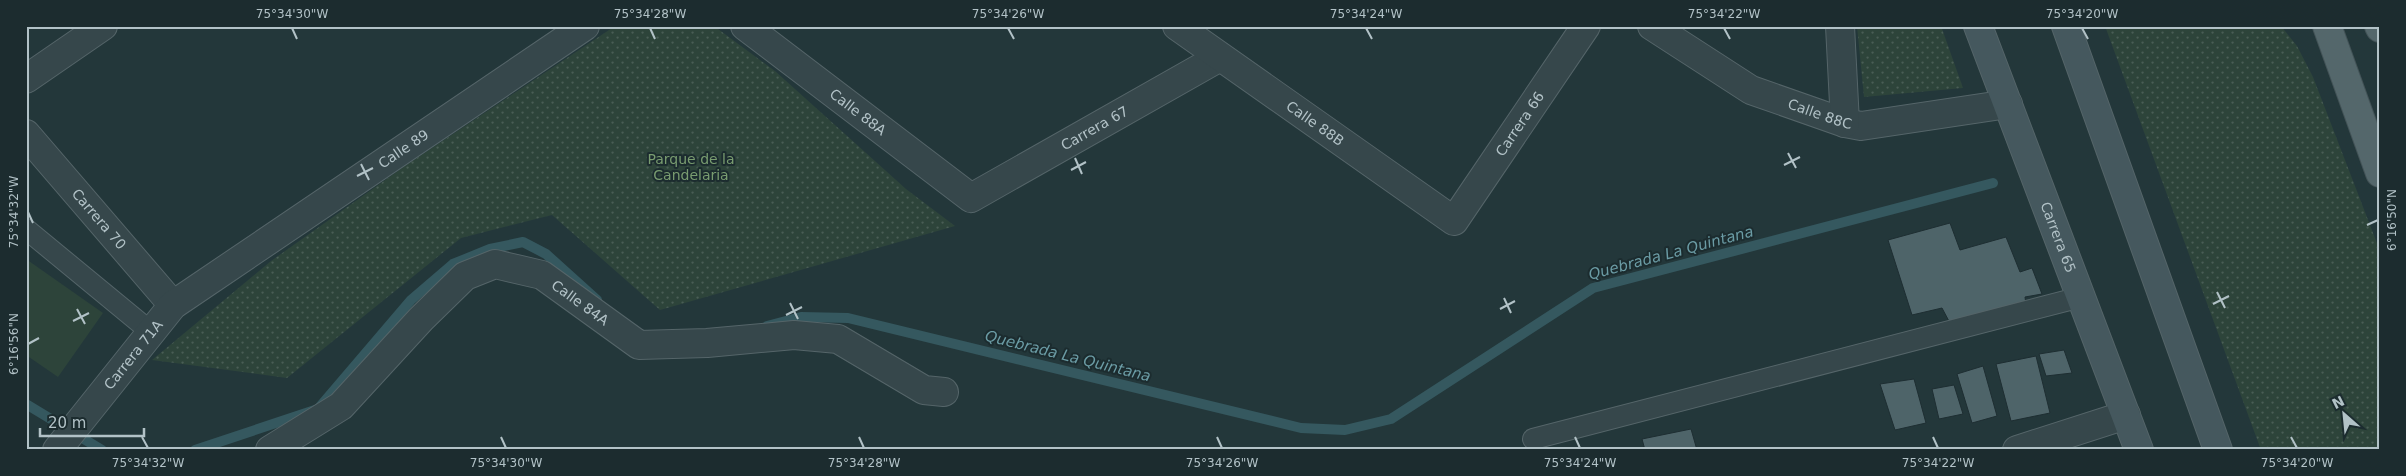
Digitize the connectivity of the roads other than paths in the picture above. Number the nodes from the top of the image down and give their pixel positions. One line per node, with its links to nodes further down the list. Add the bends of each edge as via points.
1 (103, 26): 14 (street)
2 (585, 26): 23 (street, Calle 89)
3 (745, 26): 19 (street, Calle 88A)
4 (1176, 26): 12 (street, Calle 88B)
5 (1586, 26): 20 (street, Carrera 66)
6 (1652, 26): 16 (street, Calle 88C, via 1751,90)
7 (1840, 26): 16 (street)
8 (1978, 26): 15 (main road, Carrera 65)
9 (2066, 26): 32 (main road)
10 (2314, 26): 13 (main road)
11 (2327, 26): 13 (main road)
12 (1220, 57): 19 (street, Carrera 67); 20 (street, Calle 88B)
13 (2341, 67): 18 (main road)
14 (26, 79)
15 (2008, 104): 16 (street, Calle 88C, via 1861,126); 22 (main road, Carrera 65)
16 (1845, 123)
17 (26, 134): 23 (street, Carrera 70)
18 (2380, 173)
19 (971, 198)
20 (1454, 221)
21 (26, 229): 24 (lane)
22 (2081, 297): 26 (main road, Carrera 65); 27 (lane)
23 (173, 305): 24 (street, Carrera 71A)
24 (151, 332): 28 (street, Carrera 71A)
25 (944, 392): 29 (street, Calle 84A, via 924,390 838,339 794,335 639,345 542,275 495,264 465,276 341,406)
26 (2126, 415): 30 (street); 31 (main road, Carrera 65)
27 (1533, 439)
28 (70, 447)
29 (270, 450)
30 (2017, 450)
31 (2139, 450)
32 (2218, 450)

